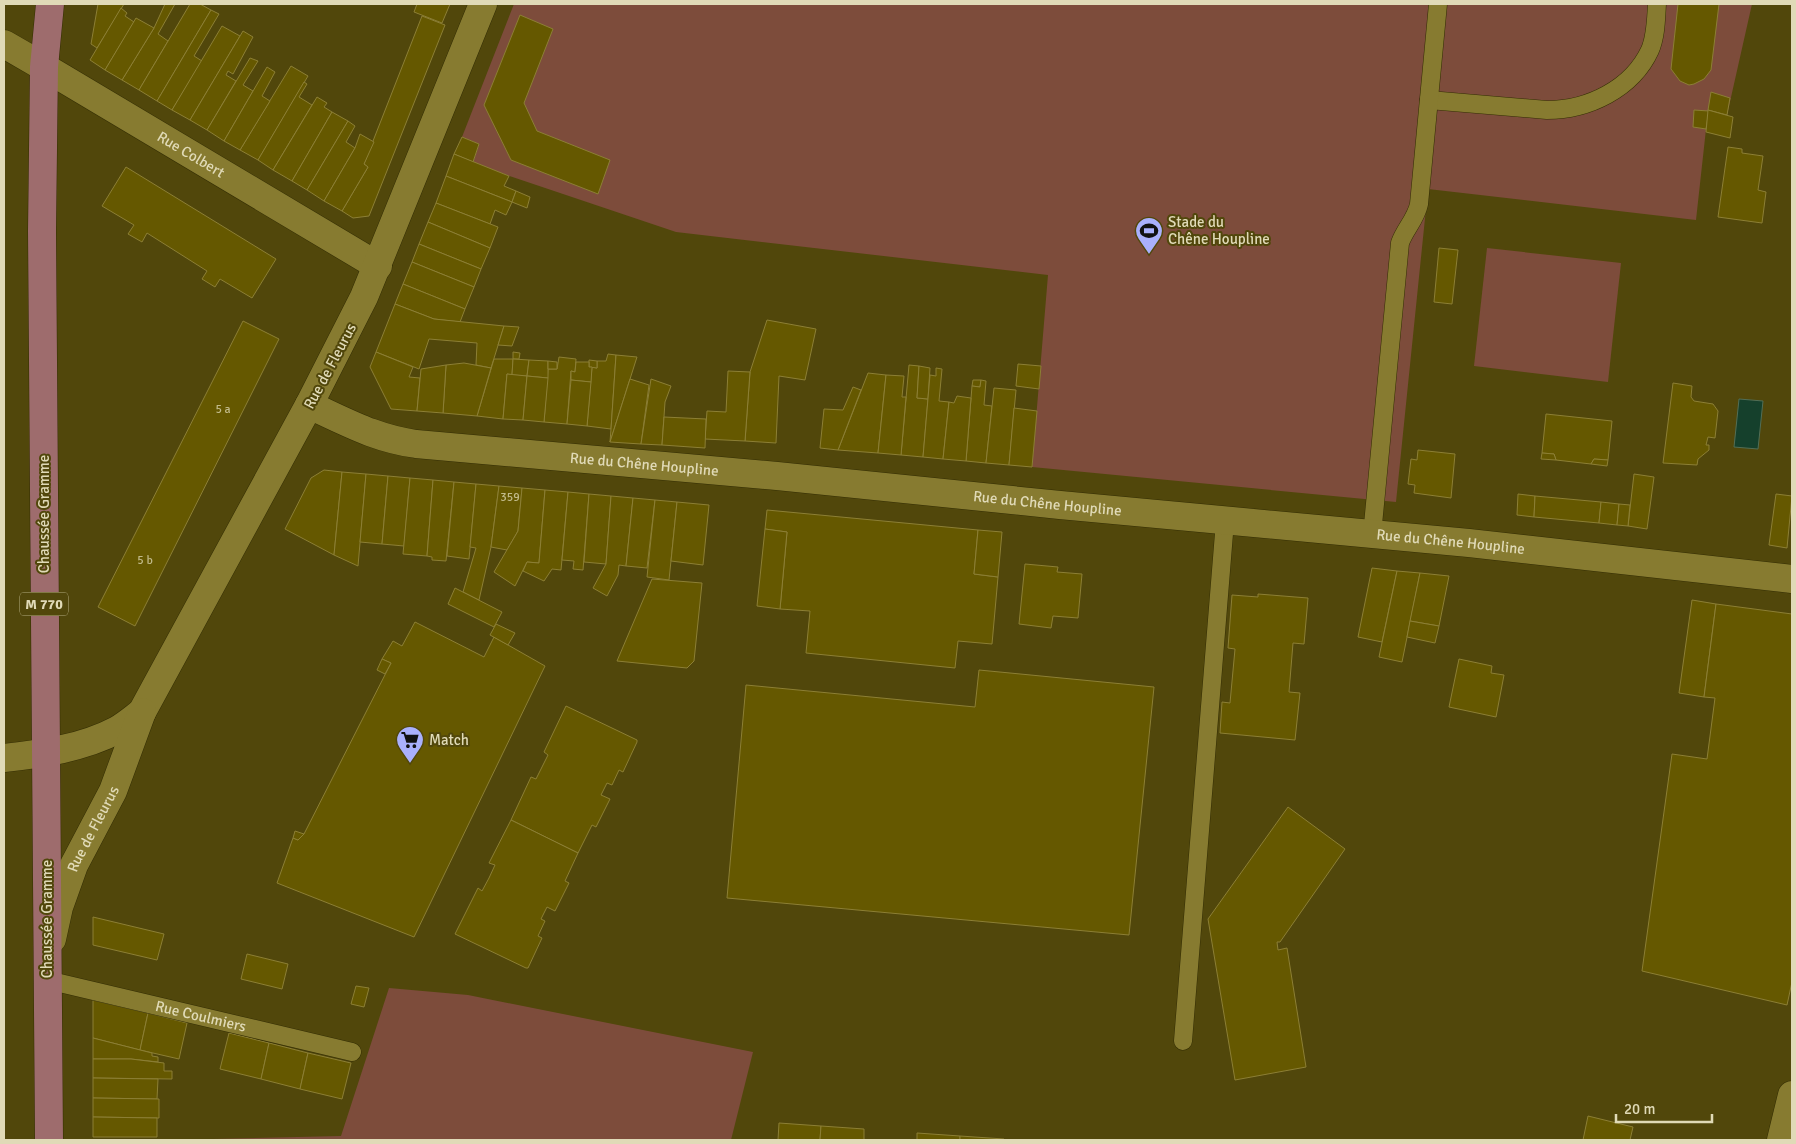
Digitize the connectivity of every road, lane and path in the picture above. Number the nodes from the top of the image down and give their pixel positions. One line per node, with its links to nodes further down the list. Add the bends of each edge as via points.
1 (50, 4): 6 (main road, M 770)
2 (483, 4): 8 (street, Rue de Fleurus)
3 (1438, 4): 7 (lane)
4 (1657, 4): 7 (lane, via 1653,40 1646,58 1624,82 1602,98 1561,110)
5 (4, 44): 6 (street, Rue Colbert)
6 (44, 67): 8 (street, Rue Colbert); 14 (main road, Chaussée Gramme / M 770, via 42,241)
7 (1429, 100): 11 (lane, via 1418,211 1400,243)
8 (378, 266): 9 (street, Rue de Fleurus)
9 (309, 405): 10 (street, Rue du Chêne Houpline, via 371,434 416,444 769,475); 13 (street, Rue de Fleurus)
10 (1225, 521): 11 (street, Rue du Chêne Houpline); 17 (lane)
11 (1372, 535): 12 (street, Rue du Chêne Houpline)
12 (1792, 579)
13 (142, 712): 14 (street, Rue de Fleurus, via 104,736); 16 (street, Rue de Fleurus, via 113,791 67,884 53,933)
14 (46, 752): 15 (street, Rue de Fleurus); 16 (main road, Chaussée Gramme / M 770)
15 (4, 758)
16 (47, 980): 18 (lane, Rue Coulmiers); 20 (main road, Chaussée Gramme / M 770)
17 (1183, 1041)
18 (352, 1052)
19 (1792, 1095): 21 (street)
20 (48, 1140)
21 (1782, 1140)

